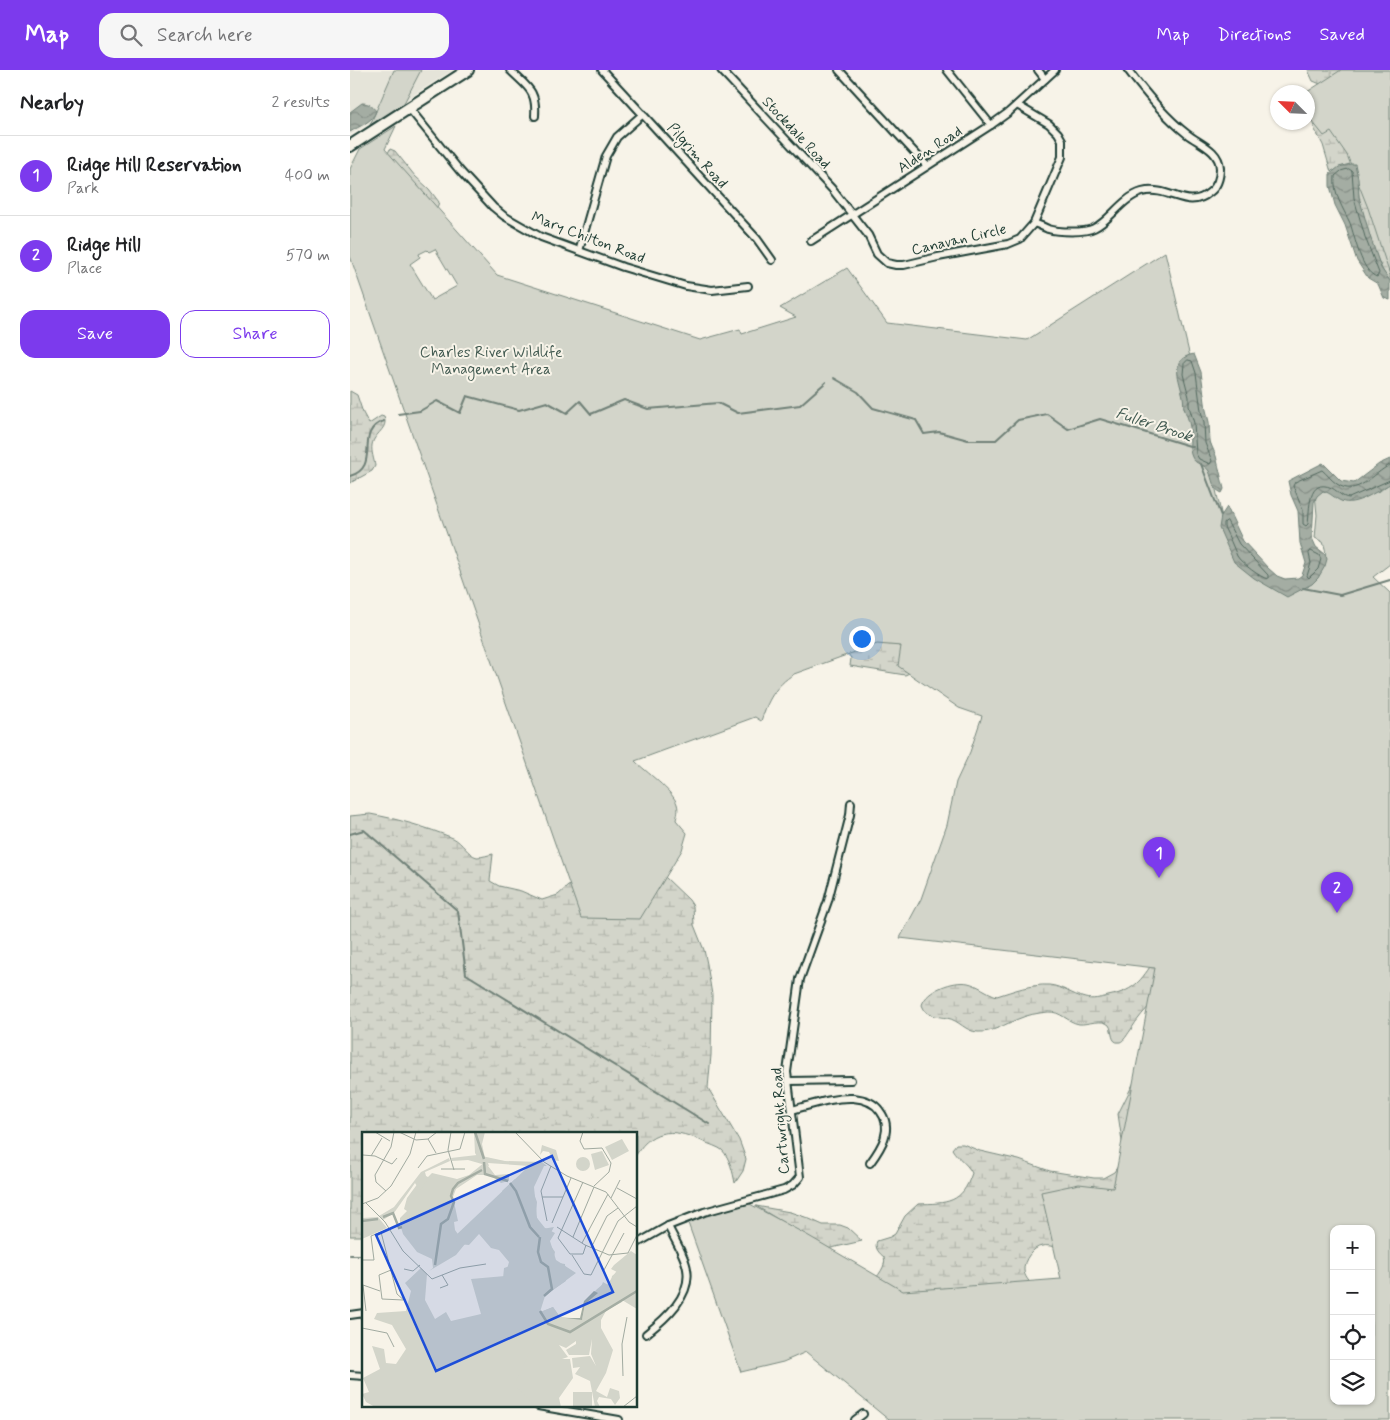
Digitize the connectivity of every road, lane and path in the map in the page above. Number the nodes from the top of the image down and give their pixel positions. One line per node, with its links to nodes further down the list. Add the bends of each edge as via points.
1 (468, 70): 12 (main road)
2 (510, 70): 14 (street, via 535,97)
3 (602, 70): 13 (street, Pilgrim Road)
4 (721, 70): 18 (street, Stockdale Road, via 832,189)
5 (839, 70): 17 (street)
6 (947, 70): 15 (street)
7 (1038, 70): 10 (street)
8 (1055, 70): 10 (street, Alden Road)
9 (1128, 70): 19 (street, via 1168,117 1212,151 1220,168 1217,186 1196,200 1155,190 1140,192 1087,230 1048,229)
10 (1045, 79): 11 (street, Alden Road)
11 (1017, 105): 15 (street, Alden Road); 19 (street, Canavan Circle, via 1049,124 1062,140 1062,157)
12 (409, 108): 16 (main road); 21 (street, Mary Chilton Road, via 460,171 504,216 540,237)
13 (643, 114): 21 (street, via 616,137 606,156); 22 (street, Pilgrim Road, via 757,239)
14 (535, 116)
15 (991, 125): 17 (street, Alden Road)
16 (350, 146)
17 (927, 166): 18 (street, Alden Road)
18 (851, 214): 19 (street, Canavan Circle, via 868,235 877,254 887,263 896,265 1008,244 1020,239); 20 (street, Alden Road)
19 (1034, 223)
20 (811, 240)
21 (578, 251): 23 (street, Mary Chilton Road, via 701,289)
22 (772, 260)
23 (748, 286)
24 (851, 803): 26 (street, Cartwright Road, via 828,902 800,979)
25 (851, 1080): 26 (street)
26 (788, 1081): 27 (street, Cartwright Road)
27 (792, 1110): 28 (street, via 852,1098 876,1105 887,1125 881,1148); 29 (street, Cartwright Road, via 800,1167 800,1177 793,1185 720,1206)
28 (870, 1163)
29 (668, 1226): 30 (street, Cartwright Road); 31 (street, via 687,1266 686,1287 666,1318)
30 (638, 1243)
31 (646, 1334)
32 (549, 1408): 34 (street)
33 (863, 1414): 35 (street)
34 (618, 1420)
35 (855, 1420)

